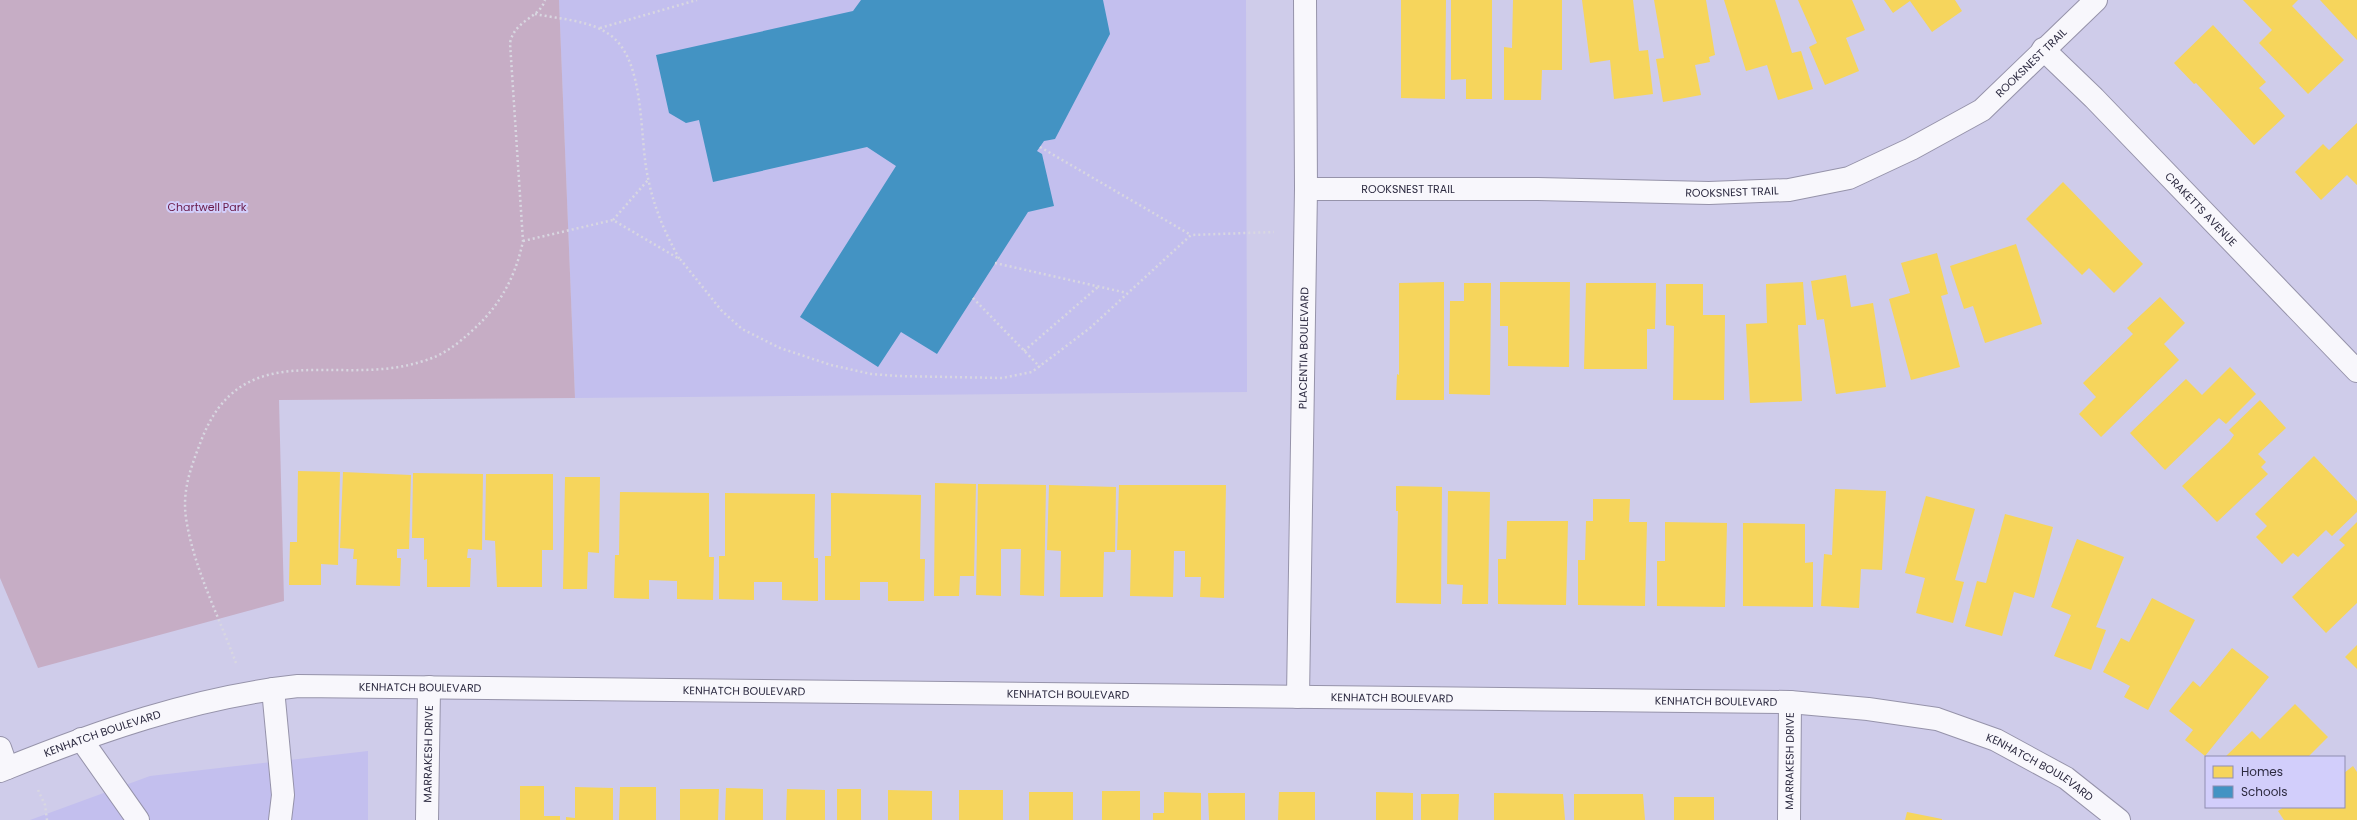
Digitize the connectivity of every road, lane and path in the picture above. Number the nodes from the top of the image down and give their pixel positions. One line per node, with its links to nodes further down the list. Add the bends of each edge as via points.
1 (545, 0): 5 (path, via 541,8)
2 (697, 0): 6 (path)
3 (1305, 0): 10 (street, PLACENTIA BOULEVARD)
4 (2096, 0): 7 (street, ROOKSNEST TRAIL)
5 (534, 13): 6 (path); 14 (path, via 520,24 510,43)
6 (600, 28): 9 (path, via 617,41 631,65 636,85)
7 (2043, 49): 10 (street, ROOKSNEST TRAIL, via 1982,110 1911,149 1848,178 1797,188 1709,194 1538,189); 22 (street, CRAKETTS AVENUE, via 2094,98)
8 (1040, 148): 13 (path)
9 (648, 180): 11 (path); 15 (path, via 658,218)
10 (1306, 189): 12 (street, PLACENTIA BOULEVARD)
11 (613, 220): 14 (path); 15 (path)
12 (1305, 231): 13 (path); 26 (street, PLACENTIA BOULEVARD)
13 (1191, 235): 18 (path)
14 (523, 241): 25 (path, via 516,268 501,299 457,345 445,352 419,363 387,369 295,372 257,378 230,394 217,408 205,431 189,476 185,499 186,518 192,545)
15 (680, 260): 21 (path, via 721,310 739,326 780,348 831,365 884,376 996,378 1022,375)
16 (996, 263): 17 (path)
17 (1099, 286): 18 (path); 20 (path)
18 (1127, 294): 21 (path, via 1090,328)
19 (973, 298): 20 (path)
20 (1024, 351): 21 (path)
21 (1040, 367)
22 (2357, 371)
23 (429, 687): 24 (street, KENHATCH BOULEVARD); 26 (street, KENHATCH BOULEVARD); 32 (street, MARRAKESH DRIVE)
24 (273, 688): 25 (street, KENHATCH BOULEVARD); 31 (street, via 283,795)
25 (247, 694): 28 (street, KENHATCH BOULEVARD, via 181,708)
26 (1298, 696): 27 (street, KENHATCH BOULEVARD)
27 (1790, 702): 33 (street, MARRAKESH DRIVE); 34 (street, KENHATCH BOULEVARD, via 1868,709 1937,719 1996,740 2066,778)
28 (81, 739): 29 (street, KENHATCH BOULEVARD); 30 (street)
29 (2, 762)
30 (138, 820)
31 (280, 820)
32 (427, 820)
33 (1789, 820)
34 (2119, 820)

